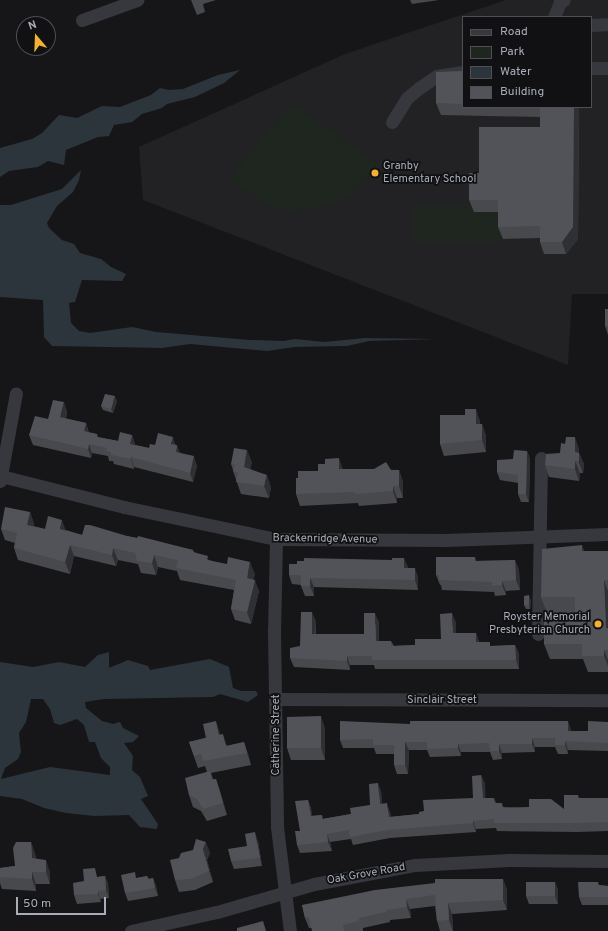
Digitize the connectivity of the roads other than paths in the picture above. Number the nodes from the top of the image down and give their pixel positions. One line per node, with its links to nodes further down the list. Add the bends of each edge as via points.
1 (137, 0): 4 (street)
2 (564, 0): 3 (street, via 560,2)
3 (554, 16)
4 (82, 20)
5 (608, 24): 6 (street)
6 (592, 25)
7 (592, 68): 8 (street)
8 (608, 68)
9 (462, 72): 10 (street, via 437,76 419,88 407,98)
10 (392, 122)
11 (16, 393): 13 (street)
12 (541, 458): 15 (street)
13 (1, 478): 16 (street, Brackenridge Avenue)
14 (608, 534): 15 (street, Brackenridge Avenue)
15 (540, 538): 16 (street, Brackenridge Avenue); 17 (street)
16 (276, 539): 18 (street, Catherine Street)
17 (538, 634)
18 (276, 699): 19 (street, Sinclair Street); 21 (street, Catherine Street, via 277,827)
19 (608, 700)
20 (608, 861): 21 (street, Oak Grove Road, via 508,860 415,865)
21 (285, 891): 22 (street, Oak Grove Road, via 217,912); 23 (street, Catherine Street)
22 (131, 931)
23 (290, 931)

